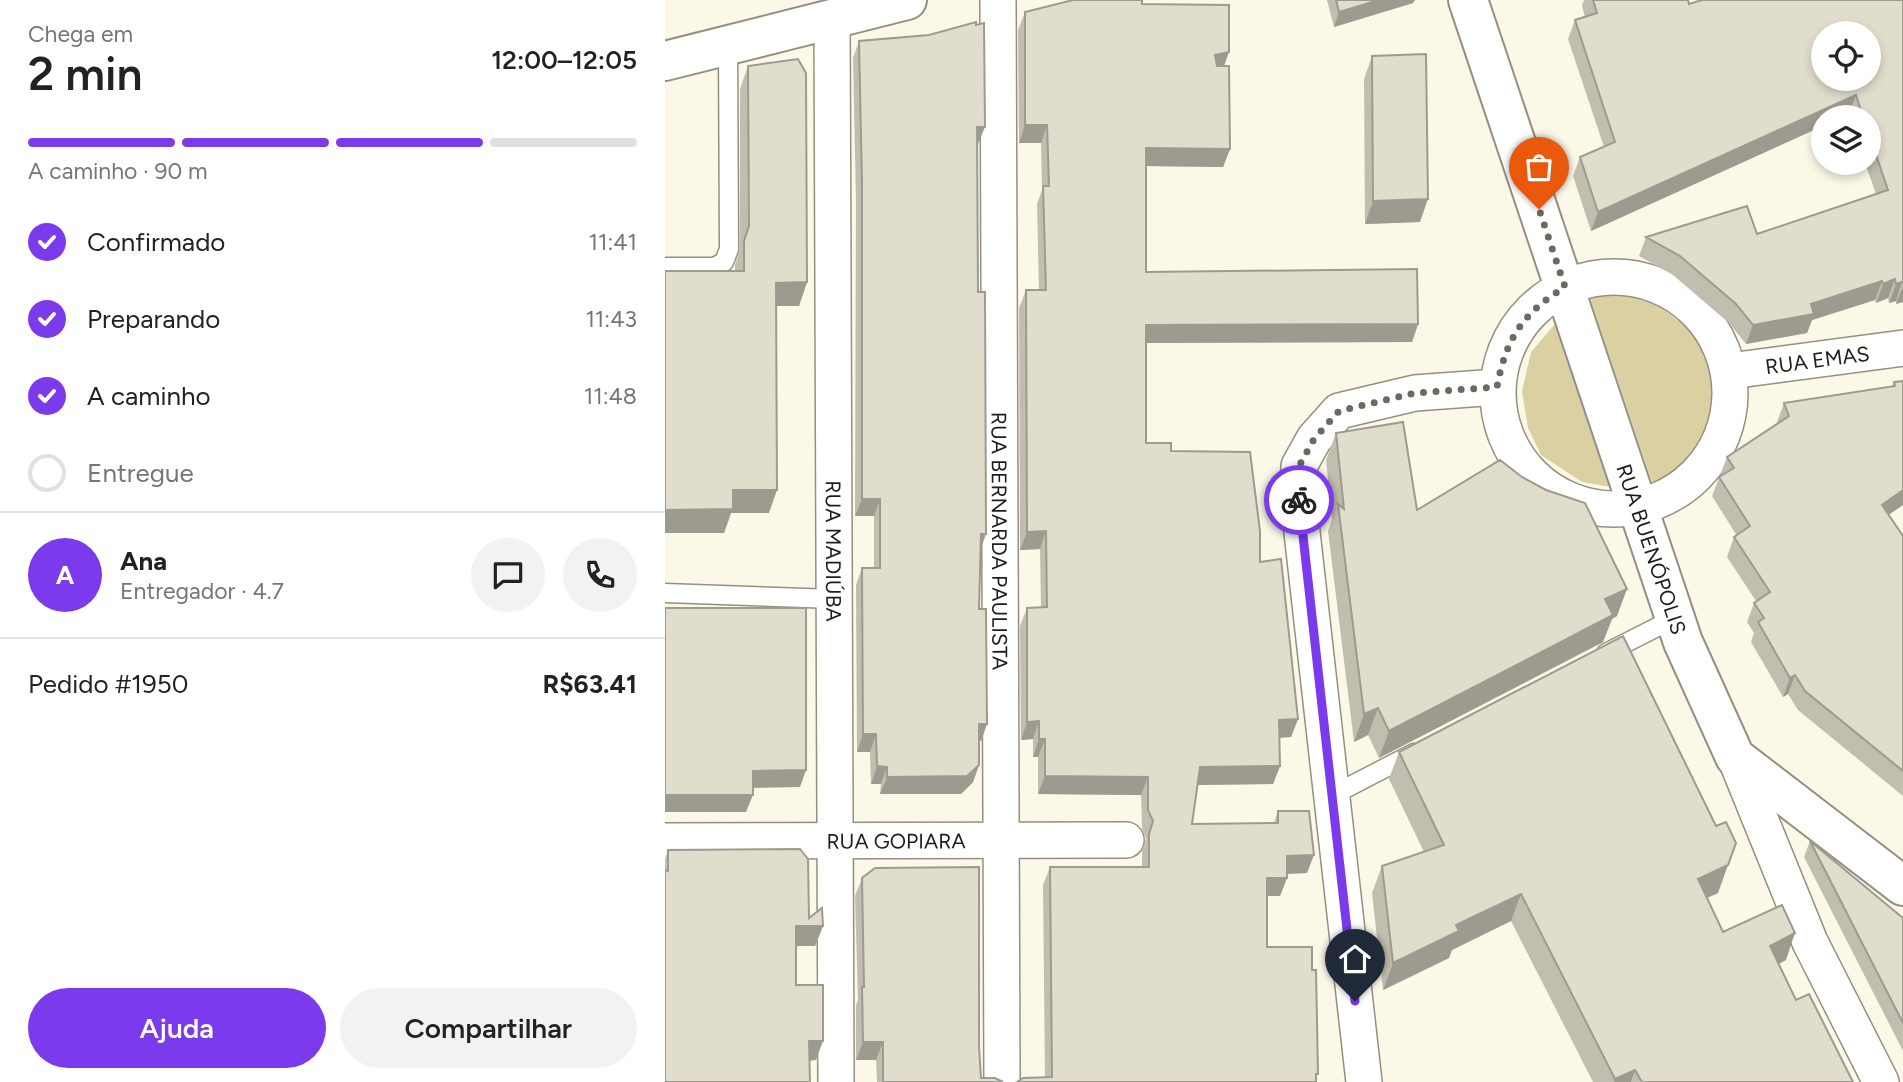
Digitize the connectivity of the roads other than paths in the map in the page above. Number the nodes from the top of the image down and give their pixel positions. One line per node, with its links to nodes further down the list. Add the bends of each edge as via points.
1 (907, 0): 4 (street)
2 (998, 0): 22 (street, RUA BERNARDA PAULISTA)
3 (1468, 0): 8 (street, RUA BUENÓPOLIS)
4 (832, 19): 5 (street); 14 (street, RUA MADIÚBA)
5 (728, 45): 6 (street); 7 (lane, via 729,249 724,262 714,267)
6 (665, 61)
7 (665, 267)
8 (1565, 287): 10 (street, via 1600,277 1635,278 1668,289 1697,310 1718,338); 11 (street, via 1525,318 1501,362); 12 (street, RUA BUENÓPOLIS)
9 (1903, 348): 10 (street, RUA EMAS)
10 (1730, 371): 12 (street, via 1731,408 1721,442 1700,472 1672,495)
11 (1497, 387): 12 (street, via 1500,417 1510,446 1542,484 1577,504 1607,510); 19 (street, via 1415,393 1339,411 1314,439 1299,466 1298,497)
12 (1637, 507): 15 (street, RUA BUENÓPOLIS)
13 (665, 593): 14 (lane)
14 (834, 599): 20 (street, RUA MADIÚBA)
15 (1675, 618): 16 (lane); 18 (street, RUA BUENÓPOLIS)
16 (1594, 659)
17 (1427, 746): 19 (lane)
18 (1735, 757): 24 (street); 28 (street, RUA BUENÓPOLIS, via 1810,942)
19 (1331, 796): 27 (street)
20 (837, 839): 21 (street, RUA GOPIARA); 22 (street, RUA GOPIARA); 25 (street, RUA MADIÚBA)
21 (665, 841)
22 (1002, 841): 23 (street, RUA GOPIARA); 26 (street, RUA BERNARDA PAULISTA)
23 (1126, 841)
24 (1903, 886)
25 (837, 1082)
26 (1002, 1082)
27 (1364, 1082)
28 (1881, 1082)

